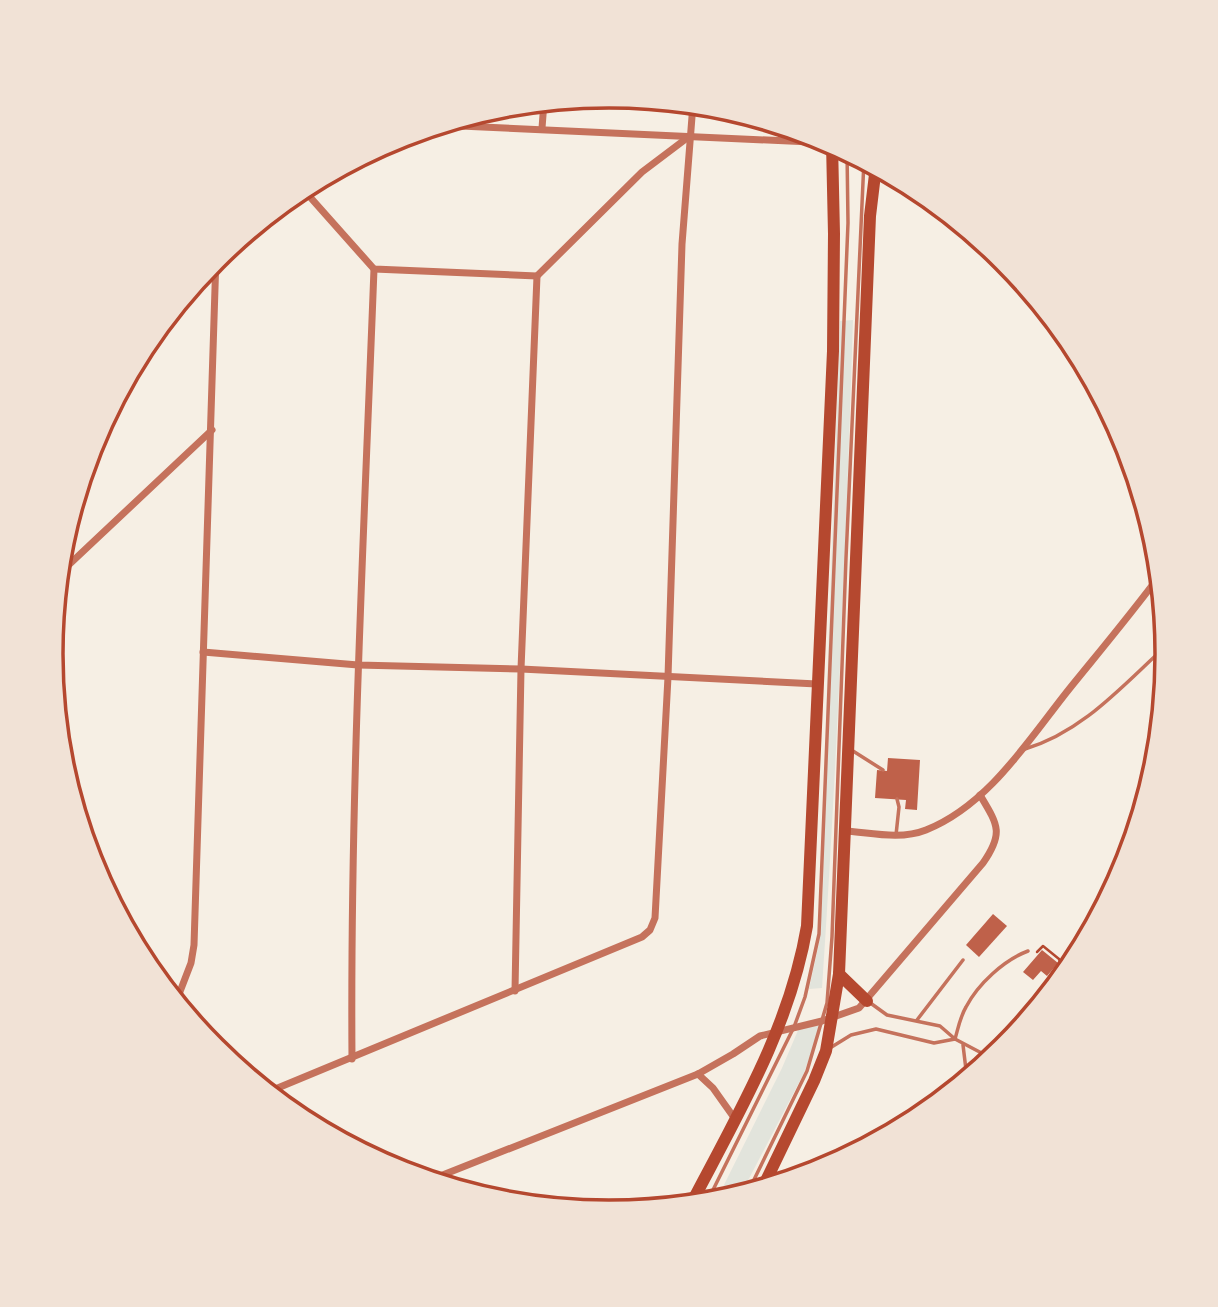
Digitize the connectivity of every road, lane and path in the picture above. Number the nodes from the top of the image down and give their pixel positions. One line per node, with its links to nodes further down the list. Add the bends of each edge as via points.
1 (543, 112): 4 (street)
2 (692, 114): 5 (street)
3 (469, 126): 4 (street)
4 (542, 128): 5 (street)
5 (691, 135): 6 (street); 14 (street, via 642,172); 22 (street, via 682,244)
6 (798, 141)
7 (832, 156): 23 (main road, via 833,351)
8 (847, 163): 40 (lane, via 822,890 816,956)
9 (863, 171): 38 (lane)
10 (875, 177): 24 (main road)
11 (310, 197): 12 (street)
12 (374, 269): 14 (street); 20 (street)
13 (216, 275): 15 (street)
14 (537, 276): 21 (street)
15 (212, 429): 16 (street); 18 (street)
16 (71, 563)
17 (1151, 587): 25 (street)
18 (203, 652): 20 (street); 35 (street, via 194,945)
19 (1155, 656): 25 (lane, via 1066,732)
20 (358, 665): 21 (street); 46 (street)
21 (522, 668): 22 (street); 36 (street)
22 (668, 677): 23 (street); 36 (street, via 655,918 650,930)
23 (817, 684): 41 (main road, via 807,926 796,980)
24 (850, 749): 26 (lane); 29 (main road)
25 (1020, 751): 27 (street)
26 (883, 770)
27 (980, 795): 30 (street, via 926,830); 37 (street, via 997,829 994,848)
28 (897, 799): 30 (lane)
29 (847, 831): 30 (street); 34 (main road)
30 (896, 835)
31 (1028, 951): 33 (path, via 1043,947); 42 (lane, via 1004,964 975,994)
32 (963, 960): 39 (lane)
33 (1060, 961)
34 (839, 974): 37 (main road); 38 (main road)
35 (180, 991)
36 (515, 991): 46 (street)
37 (867, 1001): 38 (street, via 855,1011); 39 (lane, via 887,1015)
38 (827, 1020): 40 (street); 44 (main road); 53 (lane, via 800,1089)
39 (917, 1020): 42 (lane, via 940,1026)
40 (794, 1027): 41 (street); 54 (lane)
41 (777, 1032): 48 (street, via 760,1036); 50 (main road)
42 (954, 1039): 43 (lane); 44 (lane, via 934,1043 876,1029 850,1035)
43 (964, 1045): 45 (lane); 47 (lane)
44 (826, 1051): 52 (main road)
45 (981, 1053)
46 (352, 1059): 49 (street)
47 (966, 1067)
48 (698, 1074): 50 (street); 51 (street)
49 (278, 1088)
50 (735, 1119): 55 (main road)
51 (444, 1174)
52 (768, 1176)
53 (754, 1180)
54 (713, 1189)
55 (697, 1192)

